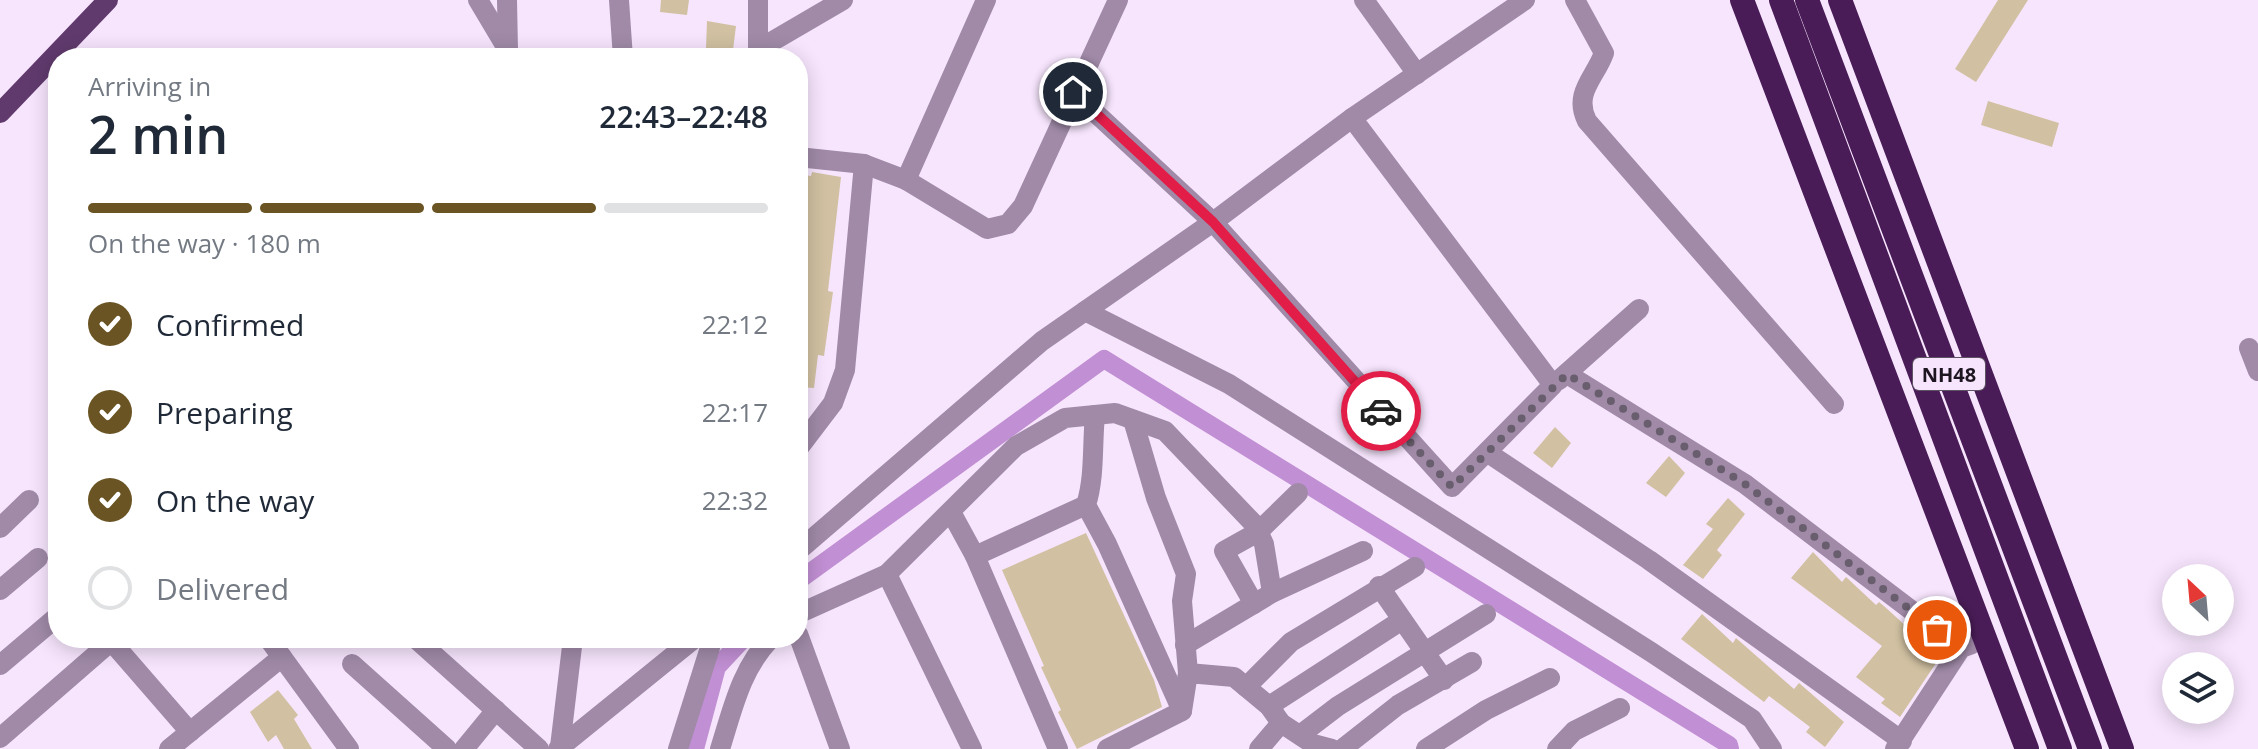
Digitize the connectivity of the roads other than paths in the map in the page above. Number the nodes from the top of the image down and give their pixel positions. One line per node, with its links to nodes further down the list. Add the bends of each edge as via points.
1 (108, 0): 16 (main road)
2 (478, 0): 17 (street)
3 (507, 0): 18 (street)
4 (619, 0): 19 (street)
5 (758, 0): 20 (street)
6 (843, 0): 21 (street)
7 (986, 0): 29 (street)
8 (1118, 0): 24 (street)
9 (1364, 0): 23 (street)
10 (1575, 0): 36 (street, via 1604,53 1580,102 1587,121)
11 (1742, 0): 63 (highway)
12 (1781, 0): 110 (highway, NH48)
13 (1807, 0): 111 (highway, NH48)
14 (1840, 0): 112 (highway)
15 (1517, 2): 23 (street)
16 (62, 48)
17 (505, 48)
18 (509, 48)
19 (622, 48)
20 (758, 48)
21 (766, 48)
22 (48, 63): 25 (main road)
23 (1417, 74): 26 (street)
24 (1073, 92): 29 (street, via 1023,206 1008,224 987,229); 30 (street)
25 (0, 113)
26 (1352, 118): 30 (street); 35 (street)
27 (808, 158): 28 (street)
28 (864, 164): 29 (street); 39 (street, via 845,370 833,403)
29 (906, 180)
30 (1213, 222): 32 (street); 41 (street)
31 (1639, 309): 35 (street)
32 (1085, 311): 46 (street, via 1229,384); 49 (street)
33 (2249, 348): 34 (street)
34 (2258, 371)
35 (1560, 380): 40 (street); 74 (street, via 1745,484)
36 (1834, 404)
37 (1095, 415): 38 (street, via 1115,413); 44 (street, via 1092,486); 45 (street, via 1065,418 1016,446)
38 (1133, 420): 48 (street, via 1165,431); 64 (street, via 1186,574)
39 (808, 436)
40 (1488, 453): 41 (street); 91 (street, via 1649,560)
41 (1452, 487): 46 (street)
42 (1298, 493): 48 (street)
43 (29, 500): 47 (street)
44 (1086, 505): 51 (street); 86 (street)
45 (951, 512): 51 (street); 54 (street)
46 (1444, 521): 108 (street, via 1752,719)
47 (0, 528)
48 (1258, 532): 57 (street); 58 (street, via 1224,551)
49 (808, 535)
50 (1363, 551): 57 (street)
51 (975, 556): 101 (street)
52 (38, 558): 56 (street)
53 (1415, 567): 55 (street)
54 (887, 574): 59 (street); 100 (street)
55 (1379, 586): 61 (street); 83 (street, via 1291,642)
56 (0, 590)
57 (1272, 593): 58 (street)
58 (1254, 604): 64 (street)
59 (808, 610)
60 (1486, 614): 75 (street)
61 (1402, 620): 75 (street); 87 (street)
62 (48, 624): 79 (street)
63 (1987, 637): 74 (street); 109 (highway)
64 (1185, 645): 80 (street)
65 (104, 648): 90 (street)
66 (120, 648): 88 (street)
67 (275, 648): 76 (street)
68 (426, 648): 85 (street)
69 (571, 648): 93 (street)
70 (682, 648): 93 (street)
71 (710, 648): 97 (street)
72 (761, 648): 98 (street, via 740,684)
73 (803, 648): 99 (street)
74 (1961, 648): 91 (street)
75 (1424, 653): 82 (street); 89 (street)
76 (282, 657): 88 (street); 92 (street)
77 (1472, 662): 82 (street)
78 (352, 664): 95 (street)
79 (0, 665)
80 (1188, 673): 83 (street, via 1234,677); 86 (street)
81 (1550, 678): 106 (street, via 1486,710)
82 (1444, 680): 105 (street, via 1398,705)
83 (1246, 687): 87 (street)
84 (1620, 708): 107 (street, via 1574,731)
85 (496, 710): 93 (street); 96 (street)
86 (1182, 711): 102 (street)
87 (1275, 714): 89 (street); 103 (street)
88 (190, 732): 94 (street)
89 (1300, 735): 104 (street)
90 (0, 738)
91 (1899, 745)
92 (348, 748)
93 (552, 748)
94 (169, 749)
95 (447, 749)
96 (464, 749)
97 (678, 749)
98 (720, 749)
99 (840, 749)
100 (972, 749)
101 (1058, 749)
102 (1107, 749)
103 (1259, 749)
104 (1332, 749)
105 (1342, 749)
106 (1426, 749)
107 (1557, 749)
108 (1772, 749)
109 (2027, 749)
110 (2060, 749)
111 (2090, 749)
112 (2122, 749)

